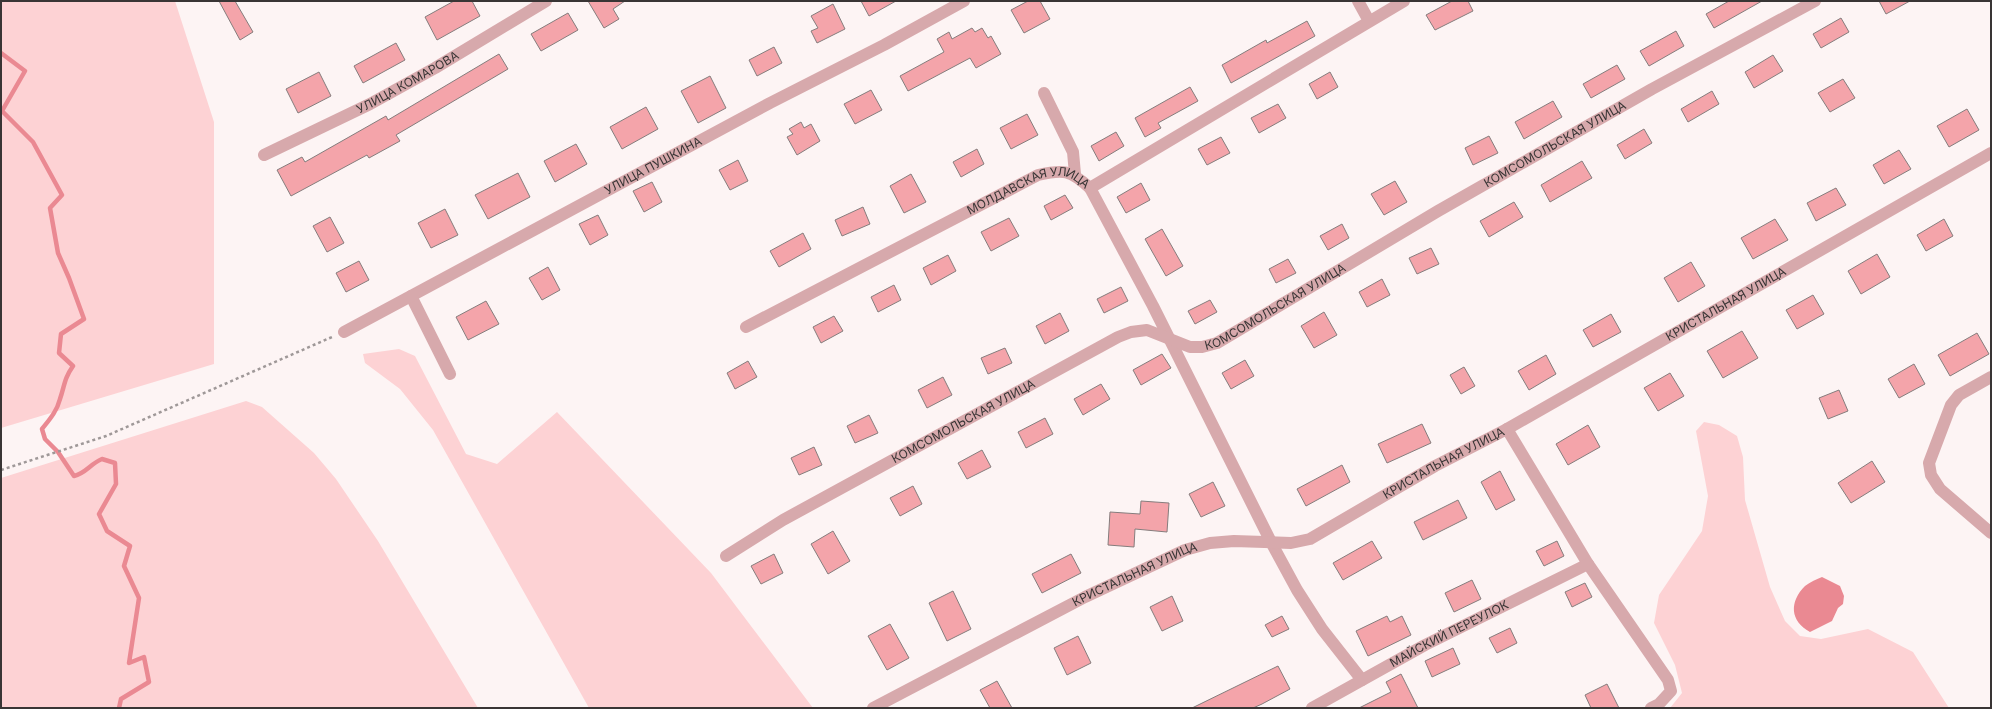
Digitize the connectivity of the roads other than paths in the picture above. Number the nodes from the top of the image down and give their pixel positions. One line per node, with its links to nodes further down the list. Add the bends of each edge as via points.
1 (546, 1): 9 (street, УЛИЦА КОМАРОВА, via 370,104)
2 (964, 1): 12 (street, УЛИЦА ПУШКИНА)
3 (1358, 1): 6 (street)
4 (1404, 1): 6 (street, МОЛДАВСКАЯ УЛИЦА)
5 (1815, 1): 17 (street, КОМСОМОЛЬСКАЯ УЛИЦА, via 1652,89 1438,211 1217,343 1202,348 1190,347)
6 (1369, 21): 11 (street, МОЛДАВСКАЯ УЛИЦА)
7 (1044, 93): 10 (street, via 1072,152)
8 (1991, 153): 20 (street, КРИСТАЛЬНАЯ УЛИЦА)
9 (264, 155)
10 (1075, 174): 11 (street, МОЛДАВСКАЯ УЛИЦА); 14 (street, МОЛДАВСКАЯ УЛИЦА, via 1057,171 1038,175)
11 (1090, 188): 13 (street)
12 (411, 296): 16 (street, УЛИЦА ПУШКИНА); 18 (street)
13 (1153, 306): 15 (street); 17 (street)
14 (746, 327)
15 (1147, 330): 17 (street, КОМСОМОЛЬСКАЯ УЛИЦА); 23 (street, КОМСОМОЛЬСКАЯ УЛИЦА, via 1118,337 783,520)
16 (344, 332)
17 (1169, 338): 22 (street)
18 (450, 374)
19 (1991, 377): 21 (street, via 1959,395 1951,405 1929,464 1931,475 1940,488)
20 (1507, 429): 22 (street, КРИСТАЛЬНАЯ УЛИЦА, via 1435,466 1310,539 1291,543); 24 (street)
21 (1991, 533)
22 (1271, 542): 25 (street, via 1322,629); 26 (street, КРИСТАЛЬНАЯ УЛИЦА, via 1210,543 1185,550 1085,597)
23 (726, 556)
24 (1588, 564): 25 (street, МАЙСКИЙ ПЕРЕУЛОК, via 1425,645); 28 (street, via 1668,680 1671,691 1659,704)
25 (1362, 680): 27 (street, МАЙСКИЙ ПЕРЕУЛОК)
26 (873, 708)
27 (1312, 708)
28 (1651, 708)

